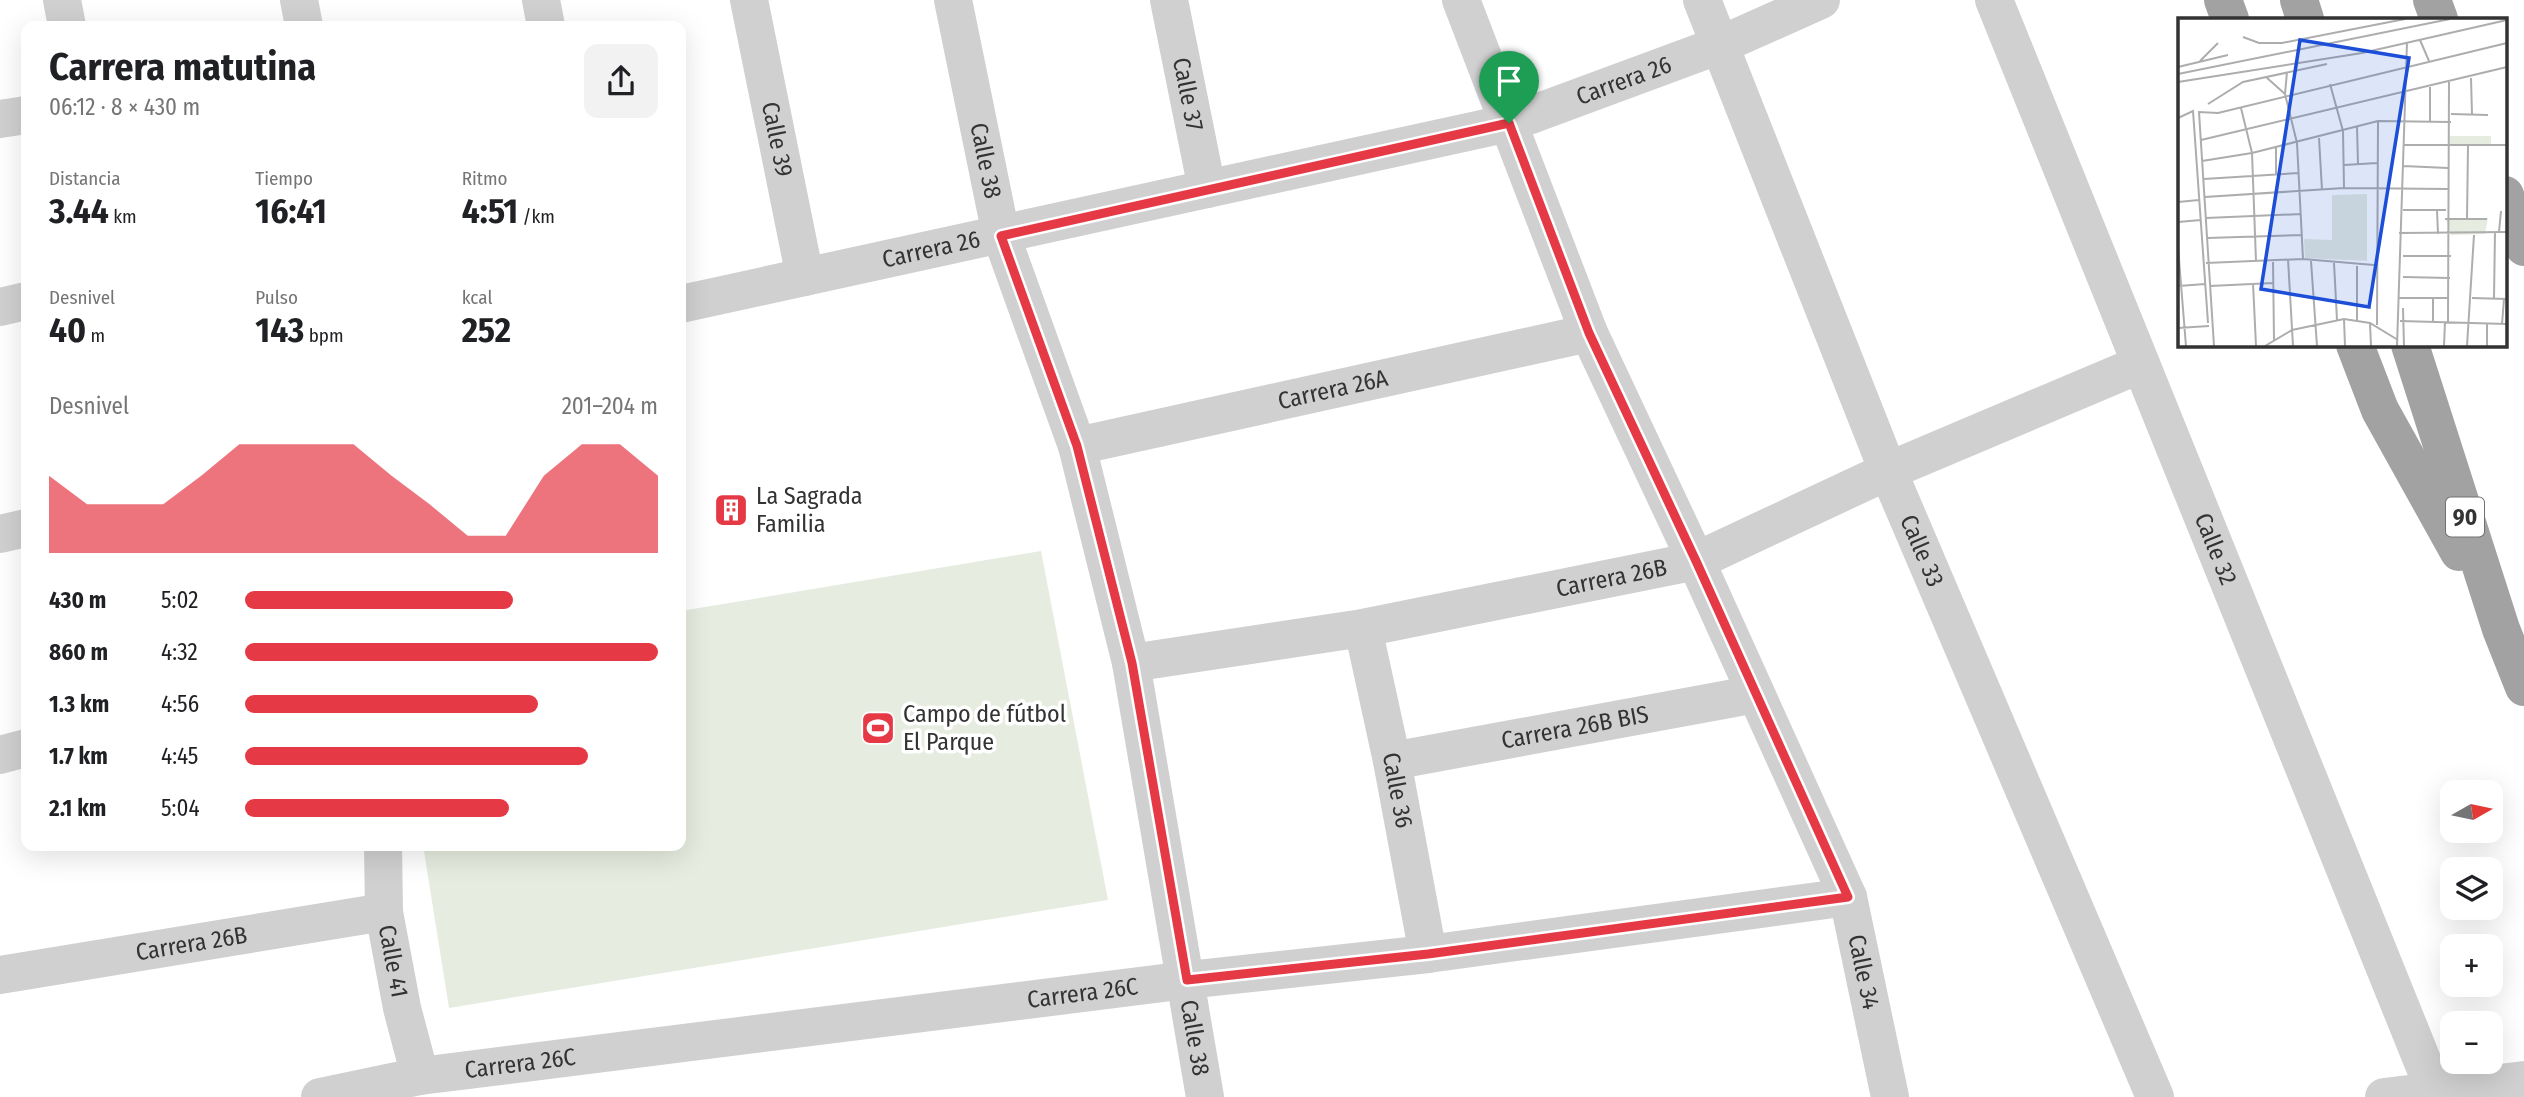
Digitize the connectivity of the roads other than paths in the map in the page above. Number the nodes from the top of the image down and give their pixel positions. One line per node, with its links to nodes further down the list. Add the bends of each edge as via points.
1 (62, 0): 17 (street)
2 (299, 0): 18 (street)
3 (541, 0): 19 (street)
4 (749, 0): 28 (street, Calle 39)
5 (953, 0): 26 (street, Calle 38)
6 (1169, 0): 24 (street, Calle 37)
7 (1461, 0): 23 (street, Calle 34)
8 (1702, 0): 20 (street, Calle 33)
9 (1821, 0): 20 (street, Carrera 26)
10 (1994, 0): 35 (street, Calle 32)
11 (2223, 0): 14 (highway)
12 (2299, 0): 15 (highway)
13 (2432, 0): 16 (highway)
14 (2230, 18)
15 (2305, 18)
16 (2439, 18)
17 (66, 21)
18 (303, 21)
19 (545, 21)
20 (1720, 45): 23 (street, Carrera 26); 37 (street, Calle 33)
21 (21, 116): 22 (street)
22 (0, 119)
23 (1509, 123): 24 (street, Carrera 26); 32 (street, Calle 34)
24 (1207, 189): 26 (street, Carrera 26)
25 (2506, 198): 27 (highway)
26 (1001, 236): 28 (street, Carrera 26); 36 (street, Calle 38)
27 (2524, 247)
28 (806, 277): 30 (street, Carrera 26)
29 (21, 302): 31 (street)
30 (686, 303)
31 (0, 307)
32 (1589, 333): 36 (street, Carrera 26A); 40 (street, Calle 34)
33 (2355, 346): 42 (highway, via 2380,410)
34 (2410, 346): 42 (highway, 90)
35 (2141, 364): 37 (street, Carrera 26B); 57 (street, Calle 32)
36 (1077, 446): 43 (street, Calle 38)
37 (1888, 471): 40 (street, Carrera 26B); 61 (street, Calle 33)
38 (21, 529): 39 (street)
39 (0, 534)
40 (1696, 561): 41 (street, Carrera 26B); 45 (street, Calle 34)
41 (1363, 628): 43 (street, Carrera 26B); 48 (street, Calle 36)
42 (2501, 629): 44 (highway, 90)
43 (1132, 663): 54 (street, Calle 38)
44 (2524, 687)
45 (1756, 694): 48 (street, Carrera 26B BIS); 50 (street, Calle 34)
46 (21, 749): 47 (street)
47 (0, 755)
48 (1392, 761): 52 (street, Calle 36)
49 (383, 851): 51 (street, Calle 41)
50 (1848, 897): 52 (street, Carrera 26C); 60 (street, Calle 34)
51 (384, 912): 53 (street, Carrera 26B); 55 (street, Calle 41)
52 (1428, 954): 54 (street, Carrera 26C)
53 (0, 975)
54 (1187, 980): 55 (street, Carrera 26C); 59 (street, Calle 38)
55 (420, 1076): 58 (street, Carrera 26C)
56 (2524, 1080): 57 (street)
57 (2436, 1094): 62 (street)
58 (320, 1097)
59 (1205, 1097)
60 (1889, 1097)
61 (2155, 1097)
62 (2384, 1097)

